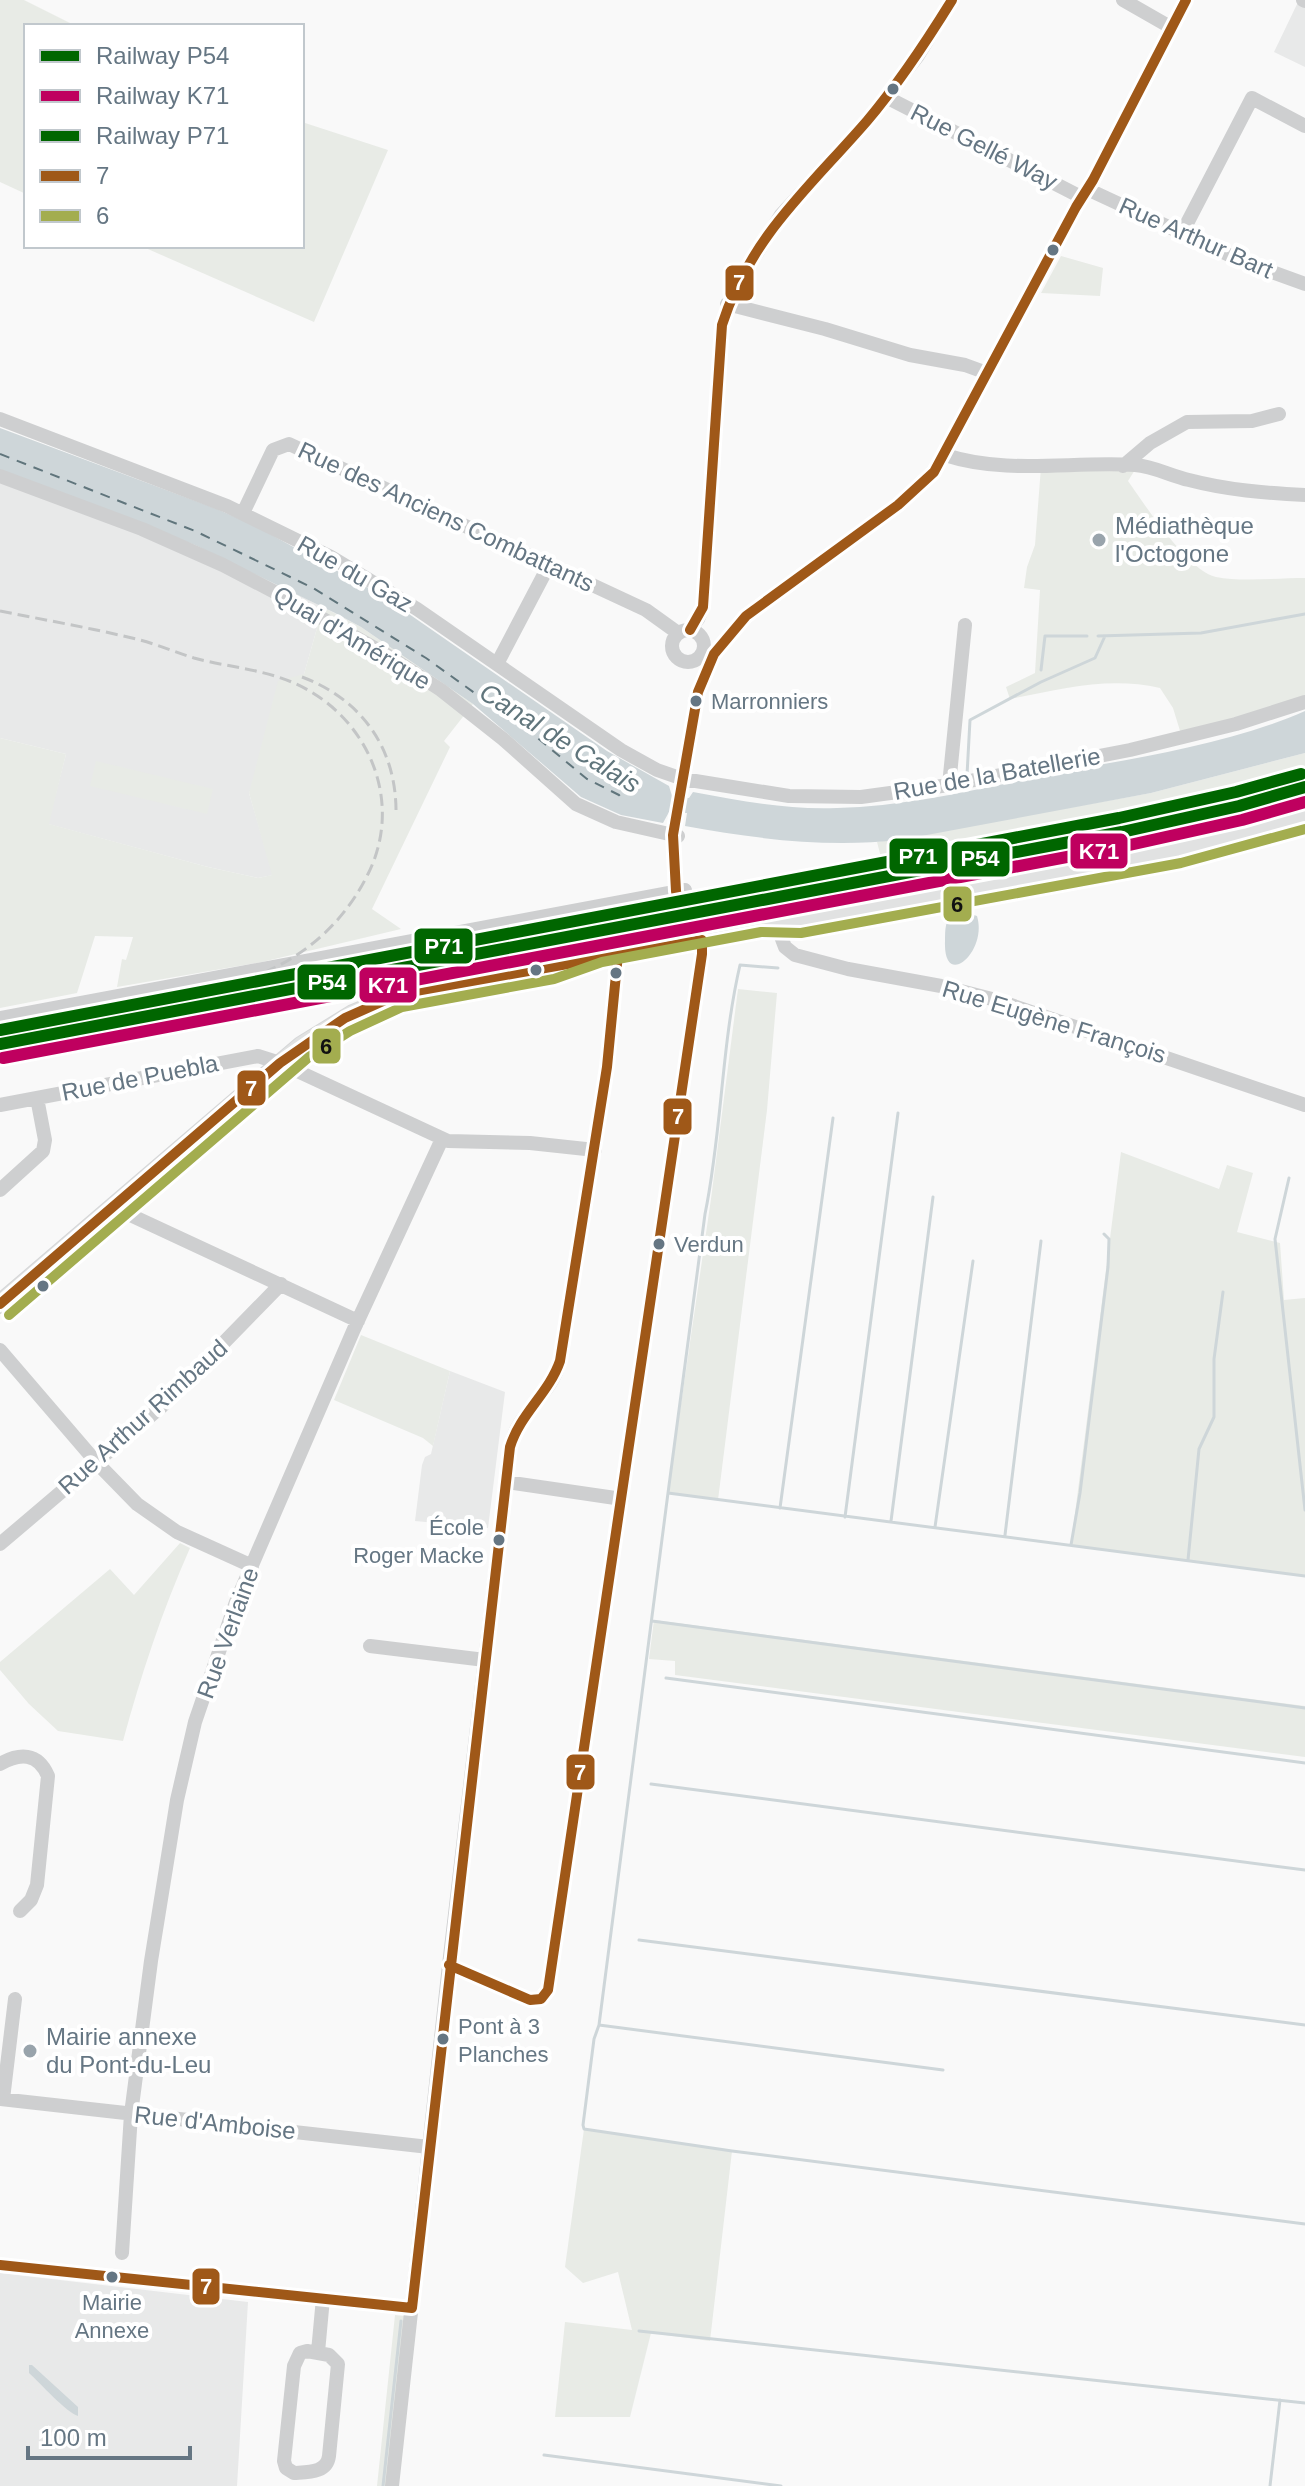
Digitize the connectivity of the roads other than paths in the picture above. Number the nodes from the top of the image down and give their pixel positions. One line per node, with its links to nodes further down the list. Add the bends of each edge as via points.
1 (952, 0): 5 (street)
2 (1123, 0): 4 (street)
3 (1186, 0): 4 (street)
4 (1172, 28): 7 (street)
5 (886, 97): 7 (street, Rue Gellé Way); 10 (street, via 781,215)
6 (1305, 126): 8 (street, via 1252,98)
7 (1084, 193): 8 (street, Rue Arthur Bart); 11 (street)
8 (1182, 233): 9 (street, Rue Arthur Bart)
9 (1305, 284)
10 (727, 304): 11 (street); 22 (street, via 703,607)
11 (987, 373): 14 (street)
12 (1279, 414): 15 (street, via 1252,421 1187,422)
13 (0, 419): 18 (street, Rue du Gaz)
14 (945, 455): 15 (street, via 973,464); 20 (street, via 909,496)
15 (1123, 466): 17 (street, via 1138,465 1242,491)
16 (0, 476): 30 (street, Quai d'Amérique, via 154,534 300,605 441,690 576,804 616,822)
17 (1305, 495)
18 (243, 513): 19 (street, Rue des Anciens Combattants, via 273,450 289,444); 24 (street, Rue du Gaz, via 374,581)
19 (549, 565): 22 (street, Rue des Anciens Combattants); 24 (street)
20 (738, 624): 23 (street); 25 (street, via 714,654)
21 (965, 625): 28 (street)
22 (684, 632): 23 (street, via 701,636); 23 (street, via 672,642 674,655 682,661)
23 (698, 657): 25 (street)
24 (497, 664): 27 (street, Rue du Gaz, via 635,759)
25 (698, 692): 27 (street)
26 (1305, 702): 28 (street, Rue de la Batellerie, via 1130,750)
27 (682, 784): 28 (street, Rue de la Batellerie, via 808,798); 30 (street)
28 (949, 785)
29 (1305, 815): 32 (main road, via 1178,849)
30 (675, 831): 31 (street)
31 (681, 891): 33 (street); 36 (street)
32 (775, 921): 33 (main road); 39 (street, Rue Eugène François, via 785,947 795,955 996,1000)
33 (693, 937): 34 (main road); 35 (main road, via 592,949); 51 (street, via 702,954)
34 (618, 954): 35 (main road); 42 (street)
35 (551, 965): 37 (main road, via 391,996 333,1024)
36 (0, 1018)
37 (280, 1063): 38 (street, Rue de Puebla, via 252,1057); 41 (street, Rue de Puebla); 44 (main road)
38 (37, 1098): 40 (street, Rue de Puebla); 43 (street, via 43,1151)
39 (1304, 1102)
40 (0, 1105)
41 (442, 1139): 42 (street); 47 (street, Rue Verlaine)
42 (595, 1150): 50 (street, via 558,1367 516,1427)
43 (0, 1190)
44 (113, 1207): 45 (street); 46 (main road)
45 (281, 1284): 47 (street); 49 (street, Rue Arthur Rimbaud, via 170,1398)
46 (0, 1304)
47 (358, 1321): 53 (street, Rue Verlaine)
48 (0, 1350): 49 (street)
49 (97, 1463): 52 (street, Rue Arthur Rimbaud); 53 (street, via 160,1522)
50 (506, 1482): 51 (street); 55 (street)
51 (622, 1499): 58 (street, via 548,1990 541,1999 530,2000)
52 (0, 1544)
53 (252, 1566): 62 (street, Rue Verlaine, via 189,1744 168,1849)
54 (370, 1646): 55 (street)
55 (485, 1660): 58 (street)
56 (0, 1764): 57 (street, via 26,1755 40,1762 48,1776 37,1885)
57 (20, 1911)
58 (449, 1965): 63 (street)
59 (15, 1999): 60 (street)
60 (5, 2038): 61 (street)
61 (2, 2099): 62 (street, Rue d'Amboise)
62 (131, 2114): 63 (street, Rue d'Amboise); 64 (street, Rue Verlaine)
63 (429, 2147): 67 (street)
64 (122, 2253)
65 (0, 2265): 66 (street)
66 (323, 2298): 67 (street); 68 (street)
67 (412, 2308): 69 (street)
68 (318, 2352): 68 (street, via 300,2353 294,2366 284,2461 294,2473 322,2469 328,2463 338,2364)
69 (392, 2486)

